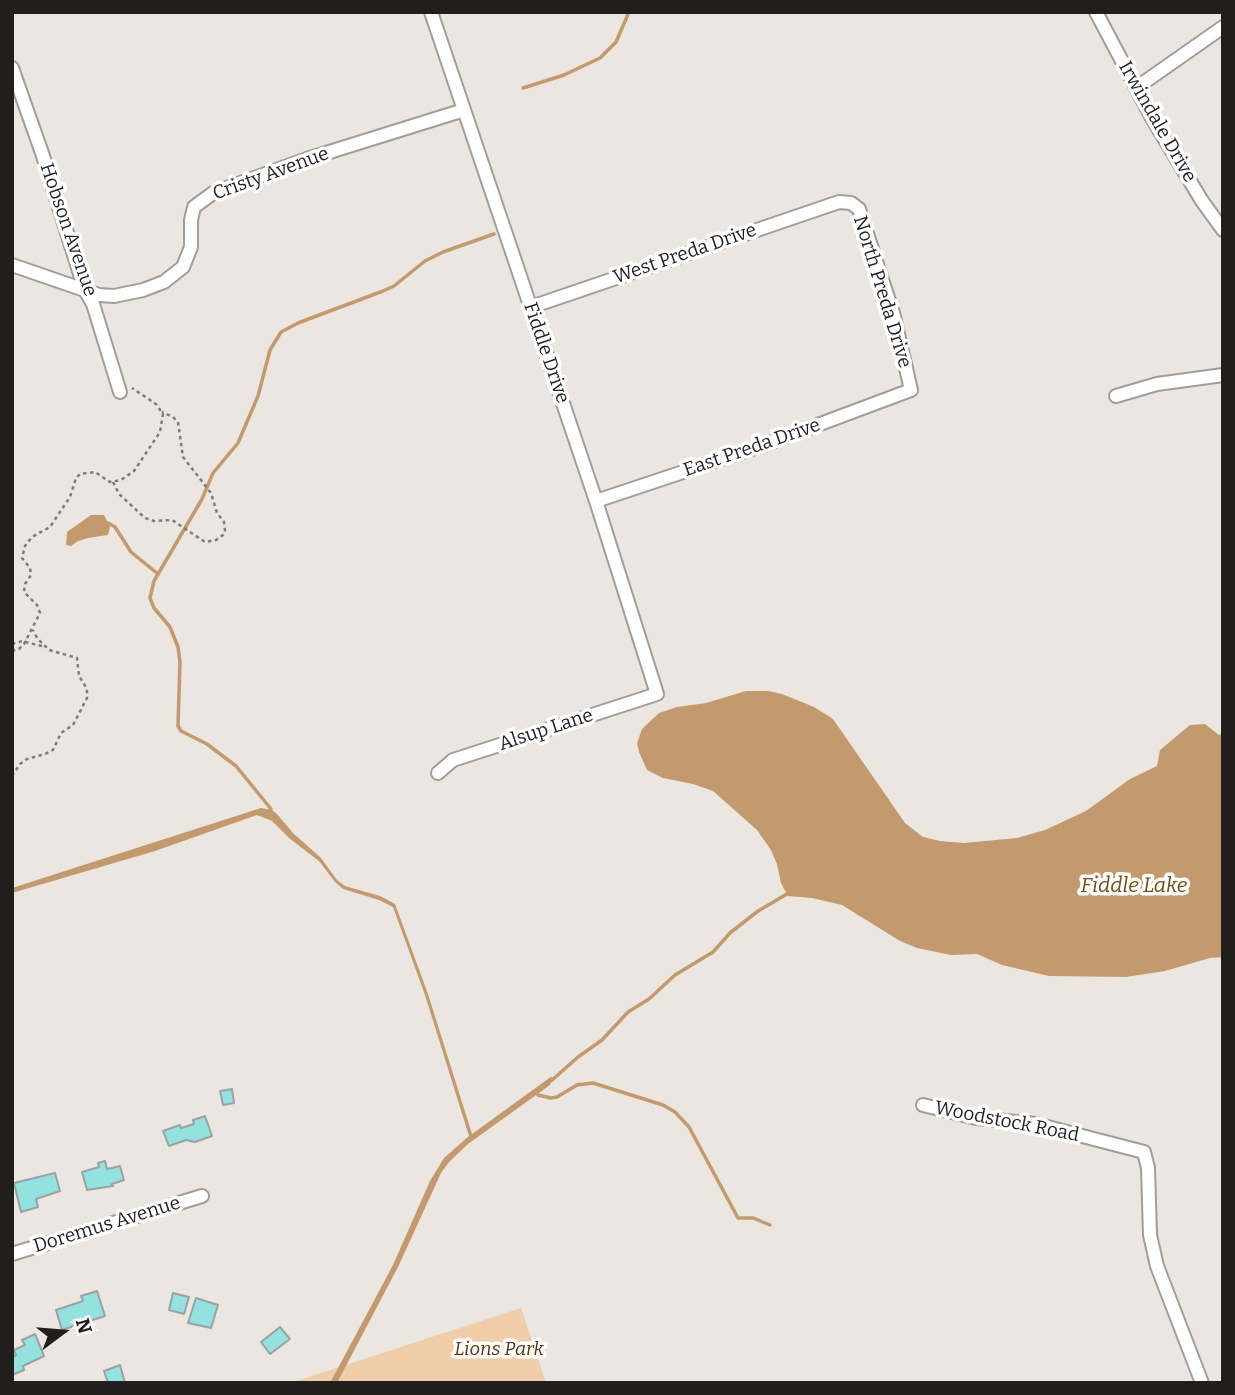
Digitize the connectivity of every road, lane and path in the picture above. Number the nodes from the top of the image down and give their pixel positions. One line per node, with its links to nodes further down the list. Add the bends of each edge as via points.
1 (431, 12): 6 (street, Fiddle Drive)
2 (1096, 12): 5 (street, Irwindale Drive)
3 (1223, 27): 5 (street)
4 (12, 68): 10 (street, Hobson Avenue)
5 (1136, 89): 8 (street, Irwindale Drive)
6 (464, 110): 10 (street, Cristy Avenue, via 212,193 194,207 191,247 183,267 164,282 114,296); 11 (street, Fiddle Drive)
7 (839, 202): 11 (street, West Preda Drive); 14 (street, North Preda Drive, via 851,202 859,209 894,316 911,390)
8 (1223, 230)
9 (12, 265): 10 (street, Cristy Avenue)
10 (85, 289): 13 (street, Hobson Avenue)
11 (531, 307): 18 (street, Fiddle Drive)
12 (1223, 375): 15 (street, via 1157,384)
13 (118, 386): 16 (path, via 156,404)
14 (906, 393): 18 (street, East Preda Drive)
15 (1116, 396)
16 (162, 412): 17 (path, via 160,432 134,471); 17 (path, via 178,422 183,457 211,493 216,513 225,522 223,535 205,542 172,520 145,518)
17 (112, 481): 19 (path, via 95,472 80,474 50,527 25,546 22,558 31,575 24,592 40,613)
18 (596, 501): 24 (street, Fiddle Drive)
19 (33, 630): 20 (path); 22 (path)
20 (26, 641): 21 (path); 22 (path); 23 (path)
21 (12, 644)
22 (44, 647): 26 (path, via 77,658 87,698 79,717 61,733 53,750 27,759)
23 (12, 651)
24 (657, 694): 25 (street, Alsup Lane, via 453,760)
25 (438, 773)
26 (12, 776)
27 (923, 1105): 30 (street, Woodstock Road, via 976,1118 1036,1124 1144,1152 1157,1266)
28 (202, 1196): 29 (street, Doremus Avenue)
29 (12, 1254)
30 (1202, 1383)

